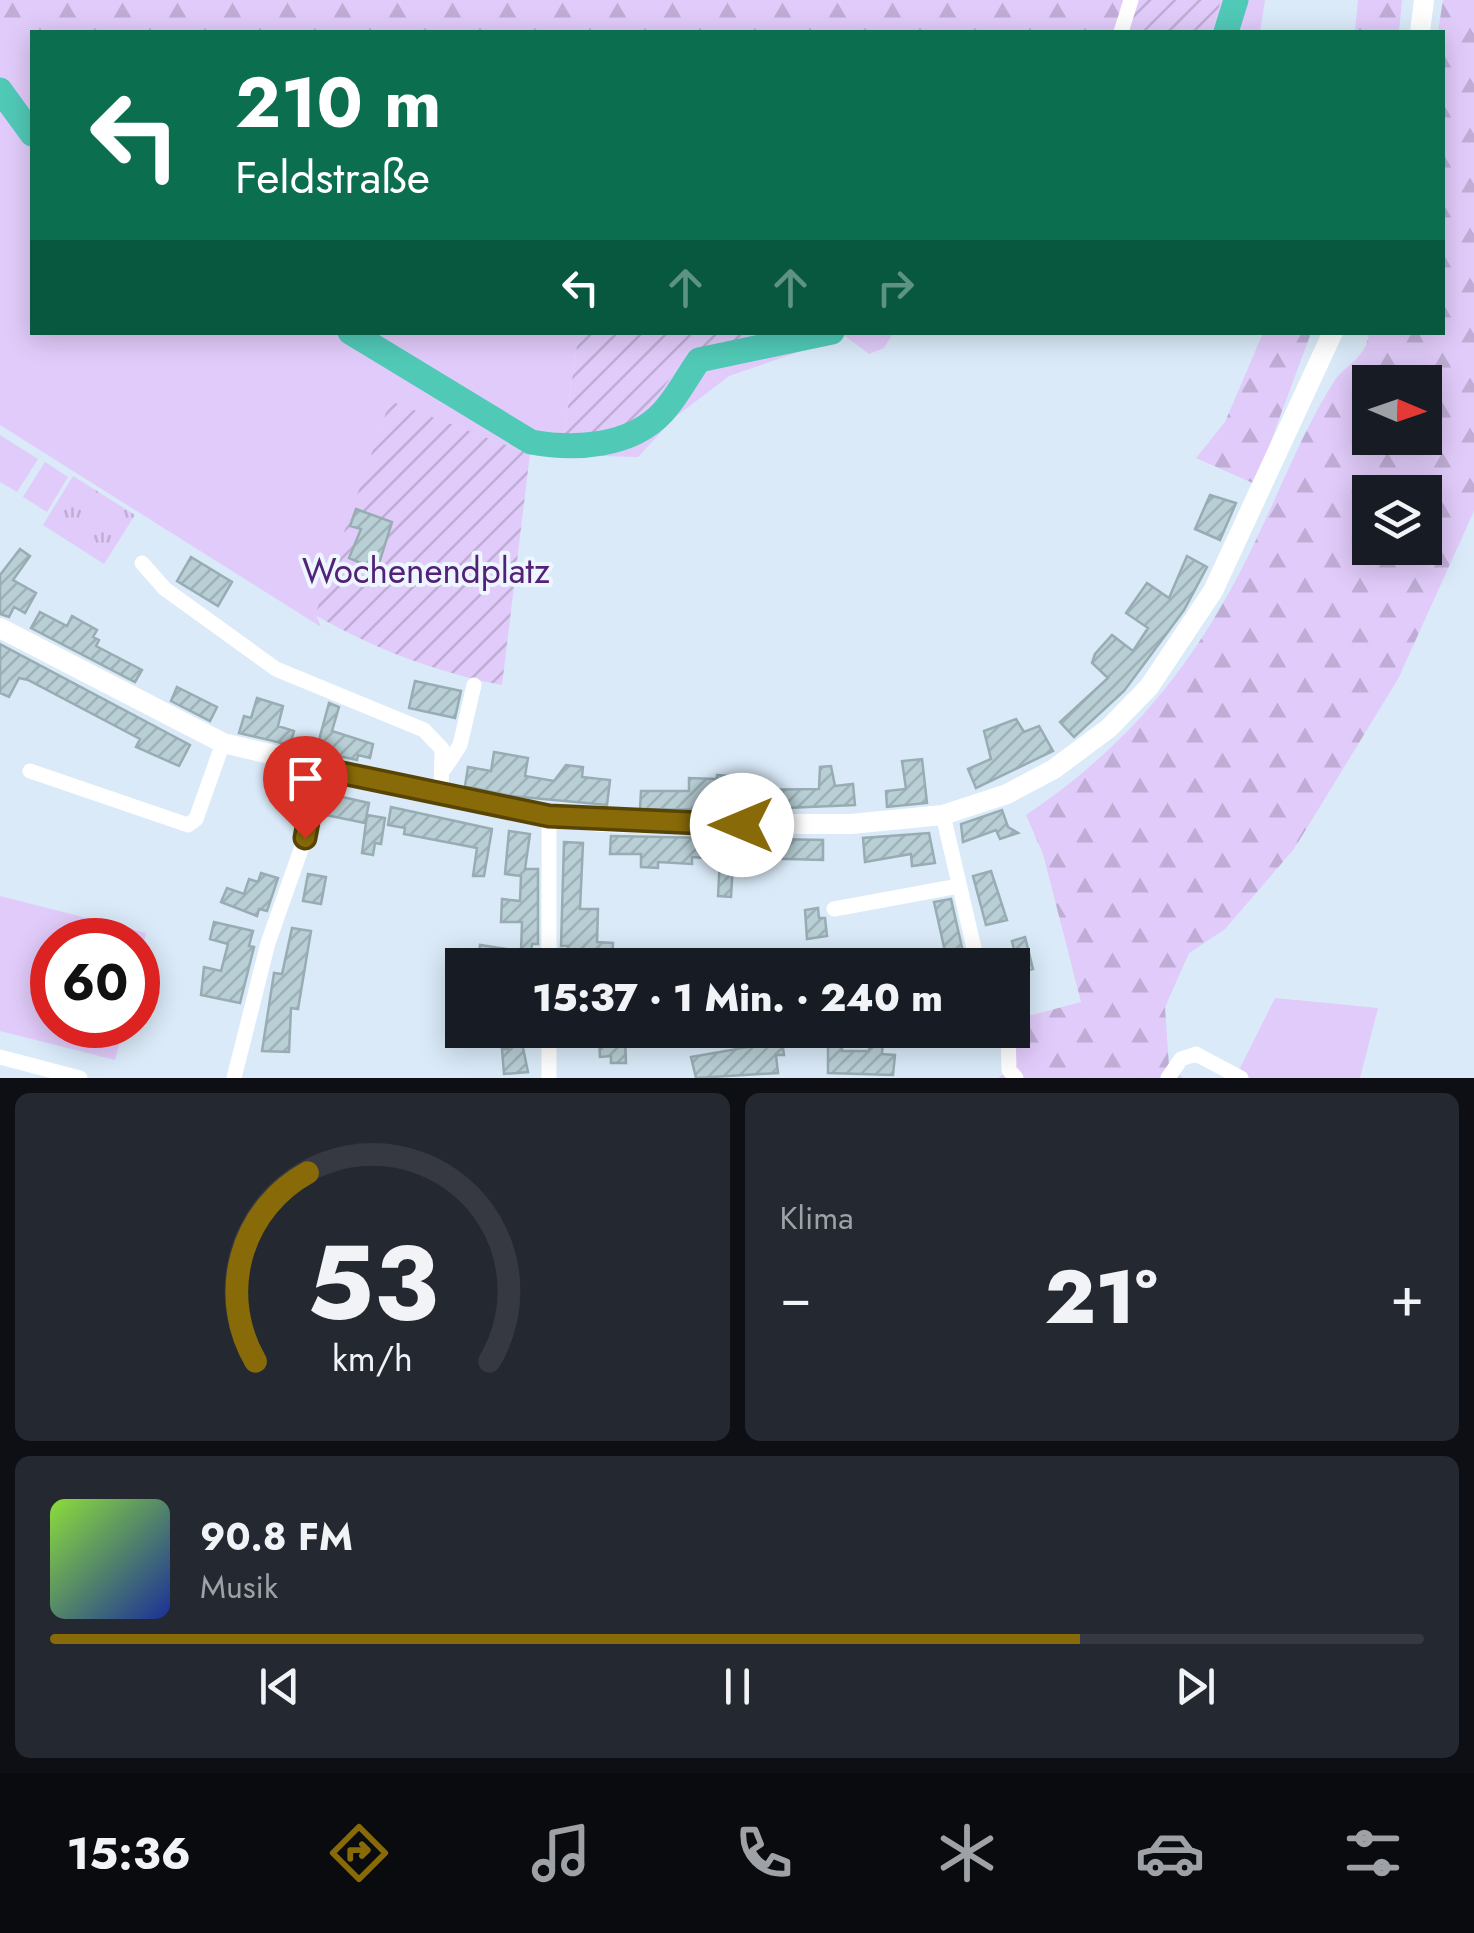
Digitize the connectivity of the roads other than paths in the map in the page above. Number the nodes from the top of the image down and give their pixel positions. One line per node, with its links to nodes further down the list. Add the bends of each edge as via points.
1 (1131, 0): 3 (street)
2 (1424, 0): 4 (main road)
3 (1122, 30)
4 (1420, 30)
5 (1332, 335): 14 (main road, via 1198,620 1129,708 1034,780)
6 (142, 563): 11 (street, via 177,599 276,669 424,730 442,749)
7 (0, 628): 9 (main road)
8 (474, 685): 11 (street, via 460,745)
9 (223, 744): 10 (main road); 12 (street, via 188,825)
10 (318, 768): 13 (main road); 24 (street, via 305,838 268,943)
11 (445, 768): 13 (street)
12 (30, 771)
13 (441, 794): 15 (main road)
14 (943, 815): 15 (main road, via 814,825); 16 (street)
15 (549, 816): 18 (street)
16 (959, 886): 17 (street); 19 (street)
17 (834, 909)
18 (549, 948)
19 (974, 948)
20 (548, 1048): 25 (street)
21 (1008, 1048): 26 (street)
22 (0, 1057): 23 (street)
23 (80, 1078)
24 (234, 1078)
25 (549, 1078)
26 (1016, 1078)
27 (1168, 1078): 28 (street, via 1181,1059 1196,1054)
28 (1241, 1078)

